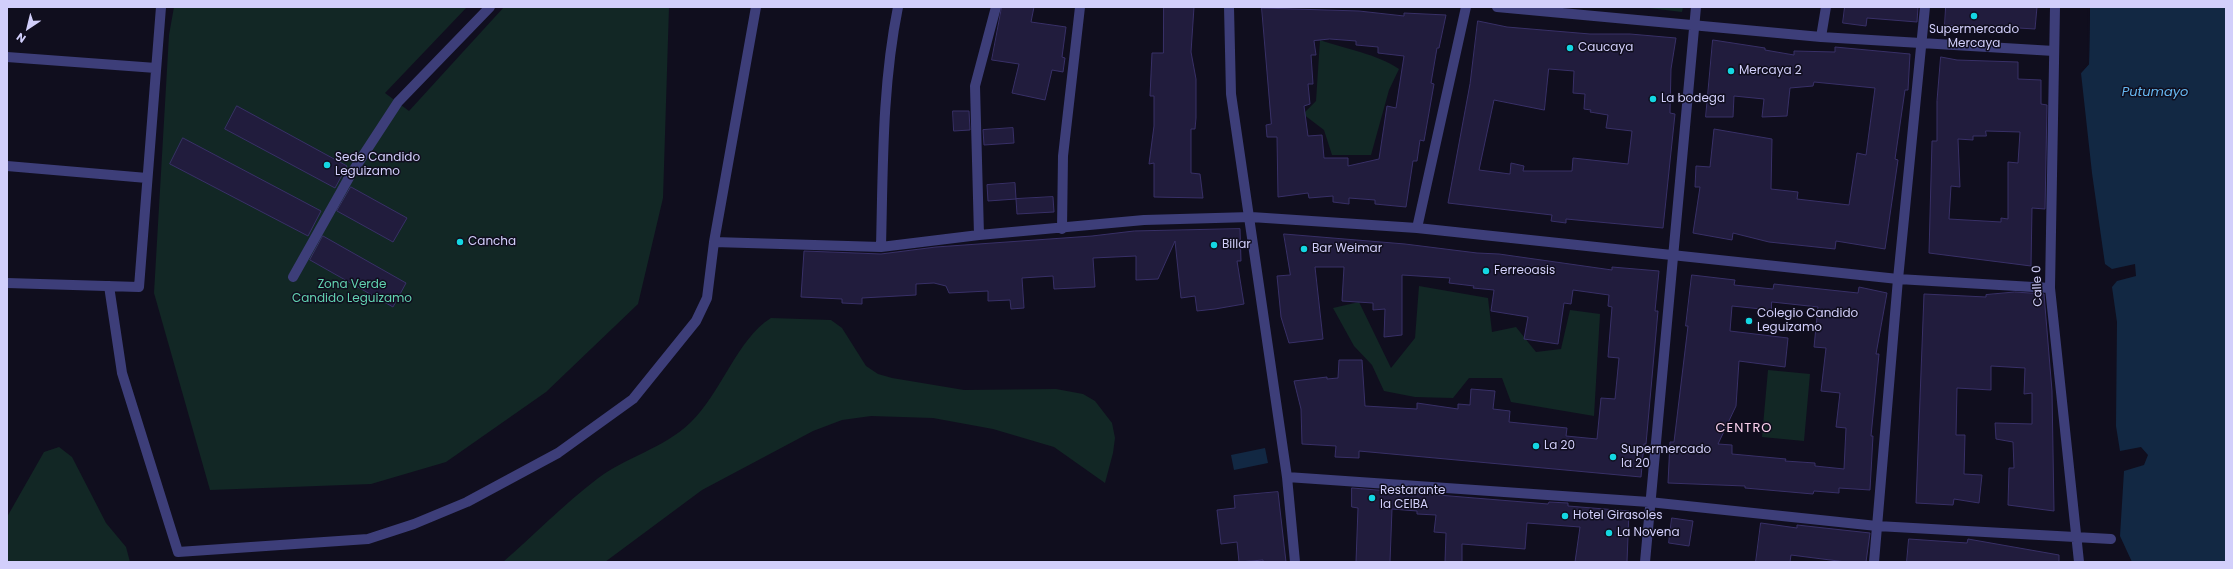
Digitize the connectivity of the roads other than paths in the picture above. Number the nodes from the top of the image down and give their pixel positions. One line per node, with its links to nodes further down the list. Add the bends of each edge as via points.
1 (161, 7): 19 (street)
2 (490, 7): 29 (street, via 398,102 351,174)
3 (756, 7): 26 (street)
4 (898, 7): 27 (street, via 890,46 884,126)
5 (996, 7): 25 (street, via 975,86)
6 (1080, 7): 24 (street, via 1063,156)
7 (1229, 7): 22 (street, via 1231,94)
8 (1466, 7): 23 (street)
9 (1497, 7): 14 (street)
10 (1696, 7): 14 (street)
11 (1826, 7): 15 (street)
12 (1925, 7): 16 (street)
13 (2055, 7): 17 (street, Calle 0)
14 (1694, 25): 15 (street); 28 (street)
15 (1821, 36): 16 (street)
16 (1921, 42): 17 (street); 30 (street)
17 (2054, 51): 33 (street, Calle 0)
18 (7, 57): 19 (street)
19 (156, 68): 21 (street)
20 (7, 166): 21 (street)
21 (147, 178): 32 (street, via 139,287)
22 (1251, 216): 23 (street); 24 (street, via 1144,220); 34 (street)
23 (1417, 228): 28 (street)
24 (1062, 229): 25 (street)
25 (979, 235): 27 (street)
26 (714, 242): 27 (street); 32 (street, via 707,298 696,321 633,398 558,453 516,477 467,502 414,524 360,540 178,552 122,373)
27 (881, 247)
28 (1674, 255): 30 (street); 35 (street)
29 (293, 277)
30 (1898, 279): 33 (street); 36 (street)
31 (7, 284): 32 (street)
32 (109, 286)
33 (2050, 288): 37 (street, Calle 0)
34 (1287, 477): 35 (street); 39 (street)
35 (1649, 502): 36 (street); 40 (street)
36 (1877, 526): 37 (street); 41 (street)
37 (2076, 536): 38 (street); 42 (street, Calle 0)
38 (2111, 538)
39 (1296, 562)
40 (1645, 562)
41 (1874, 562)
42 (2079, 562)

